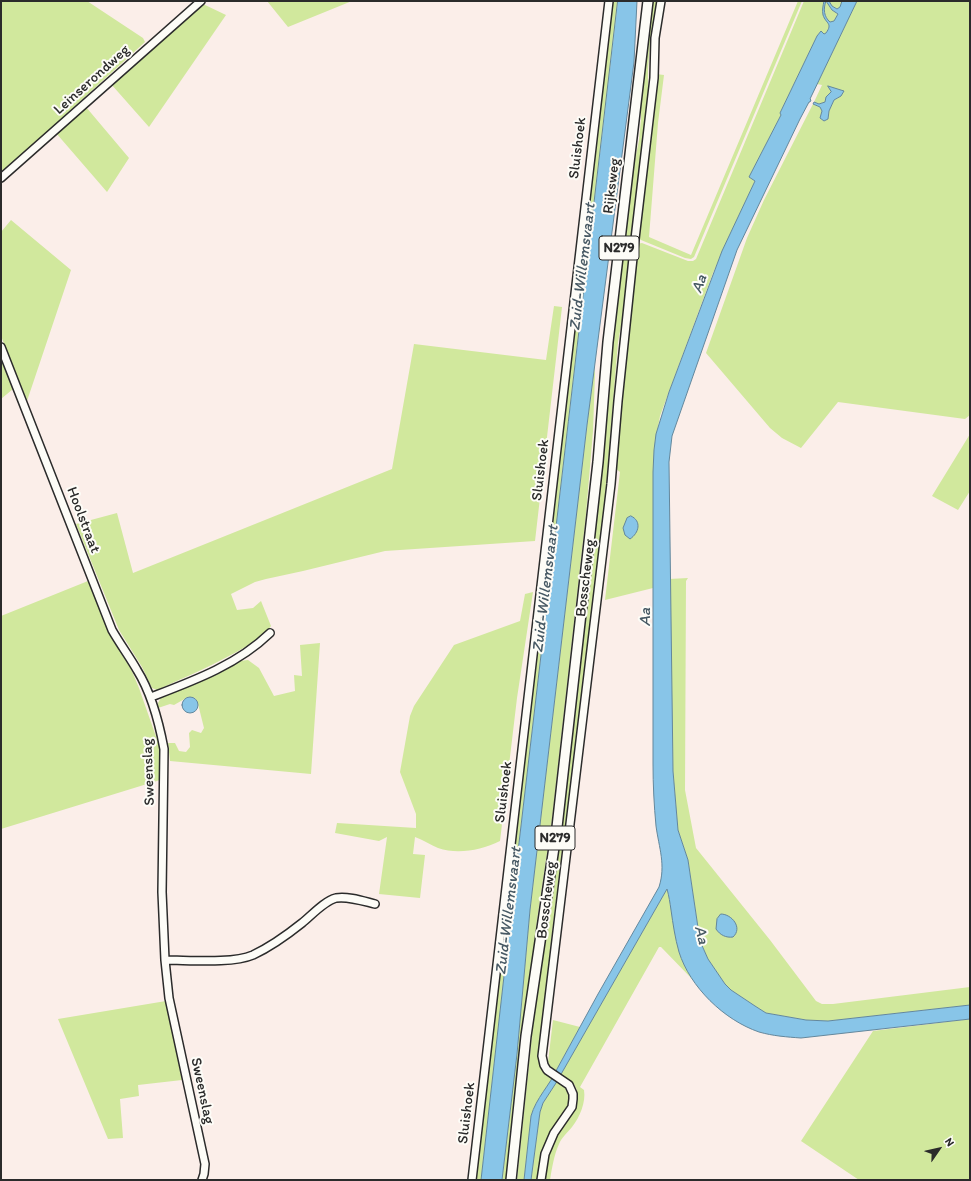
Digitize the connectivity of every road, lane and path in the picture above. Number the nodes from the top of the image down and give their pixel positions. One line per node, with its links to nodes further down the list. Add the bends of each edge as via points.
1 (201, 1): 5 (street, Leinserondweg)
2 (608, 1): 14 (street, Sluishoek)
3 (648, 1): 8 (main road, Rijksweg / N279, via 608,342)
4 (661, 1): 7 (street, Rijksweg, via 655,38 654,78 618,401)
5 (1, 178)
6 (1, 347): 10 (street, Hoolstraat, via 112,630)
7 (612, 484): 16 (street, Bosscheweg, via 542,1056 544,1065 551,1073 569,1084 573,1094 572,1107 554,1133 545,1154)
8 (594, 495): 15 (main road, Bosscheweg / N279, via 557,827 526,1036)
9 (270, 633): 10 (street, via 247,653 199,679)
10 (151, 697): 12 (street, Sweenslag, via 164,749 162,892)
11 (375, 904): 12 (street, via 344,897 334,899 268,947 239,959)
12 (165, 960): 13 (street, Sweenslag, via 169,998 205,1164)
13 (202, 1180)
14 (472, 1180)
15 (511, 1180)
16 (541, 1180)

